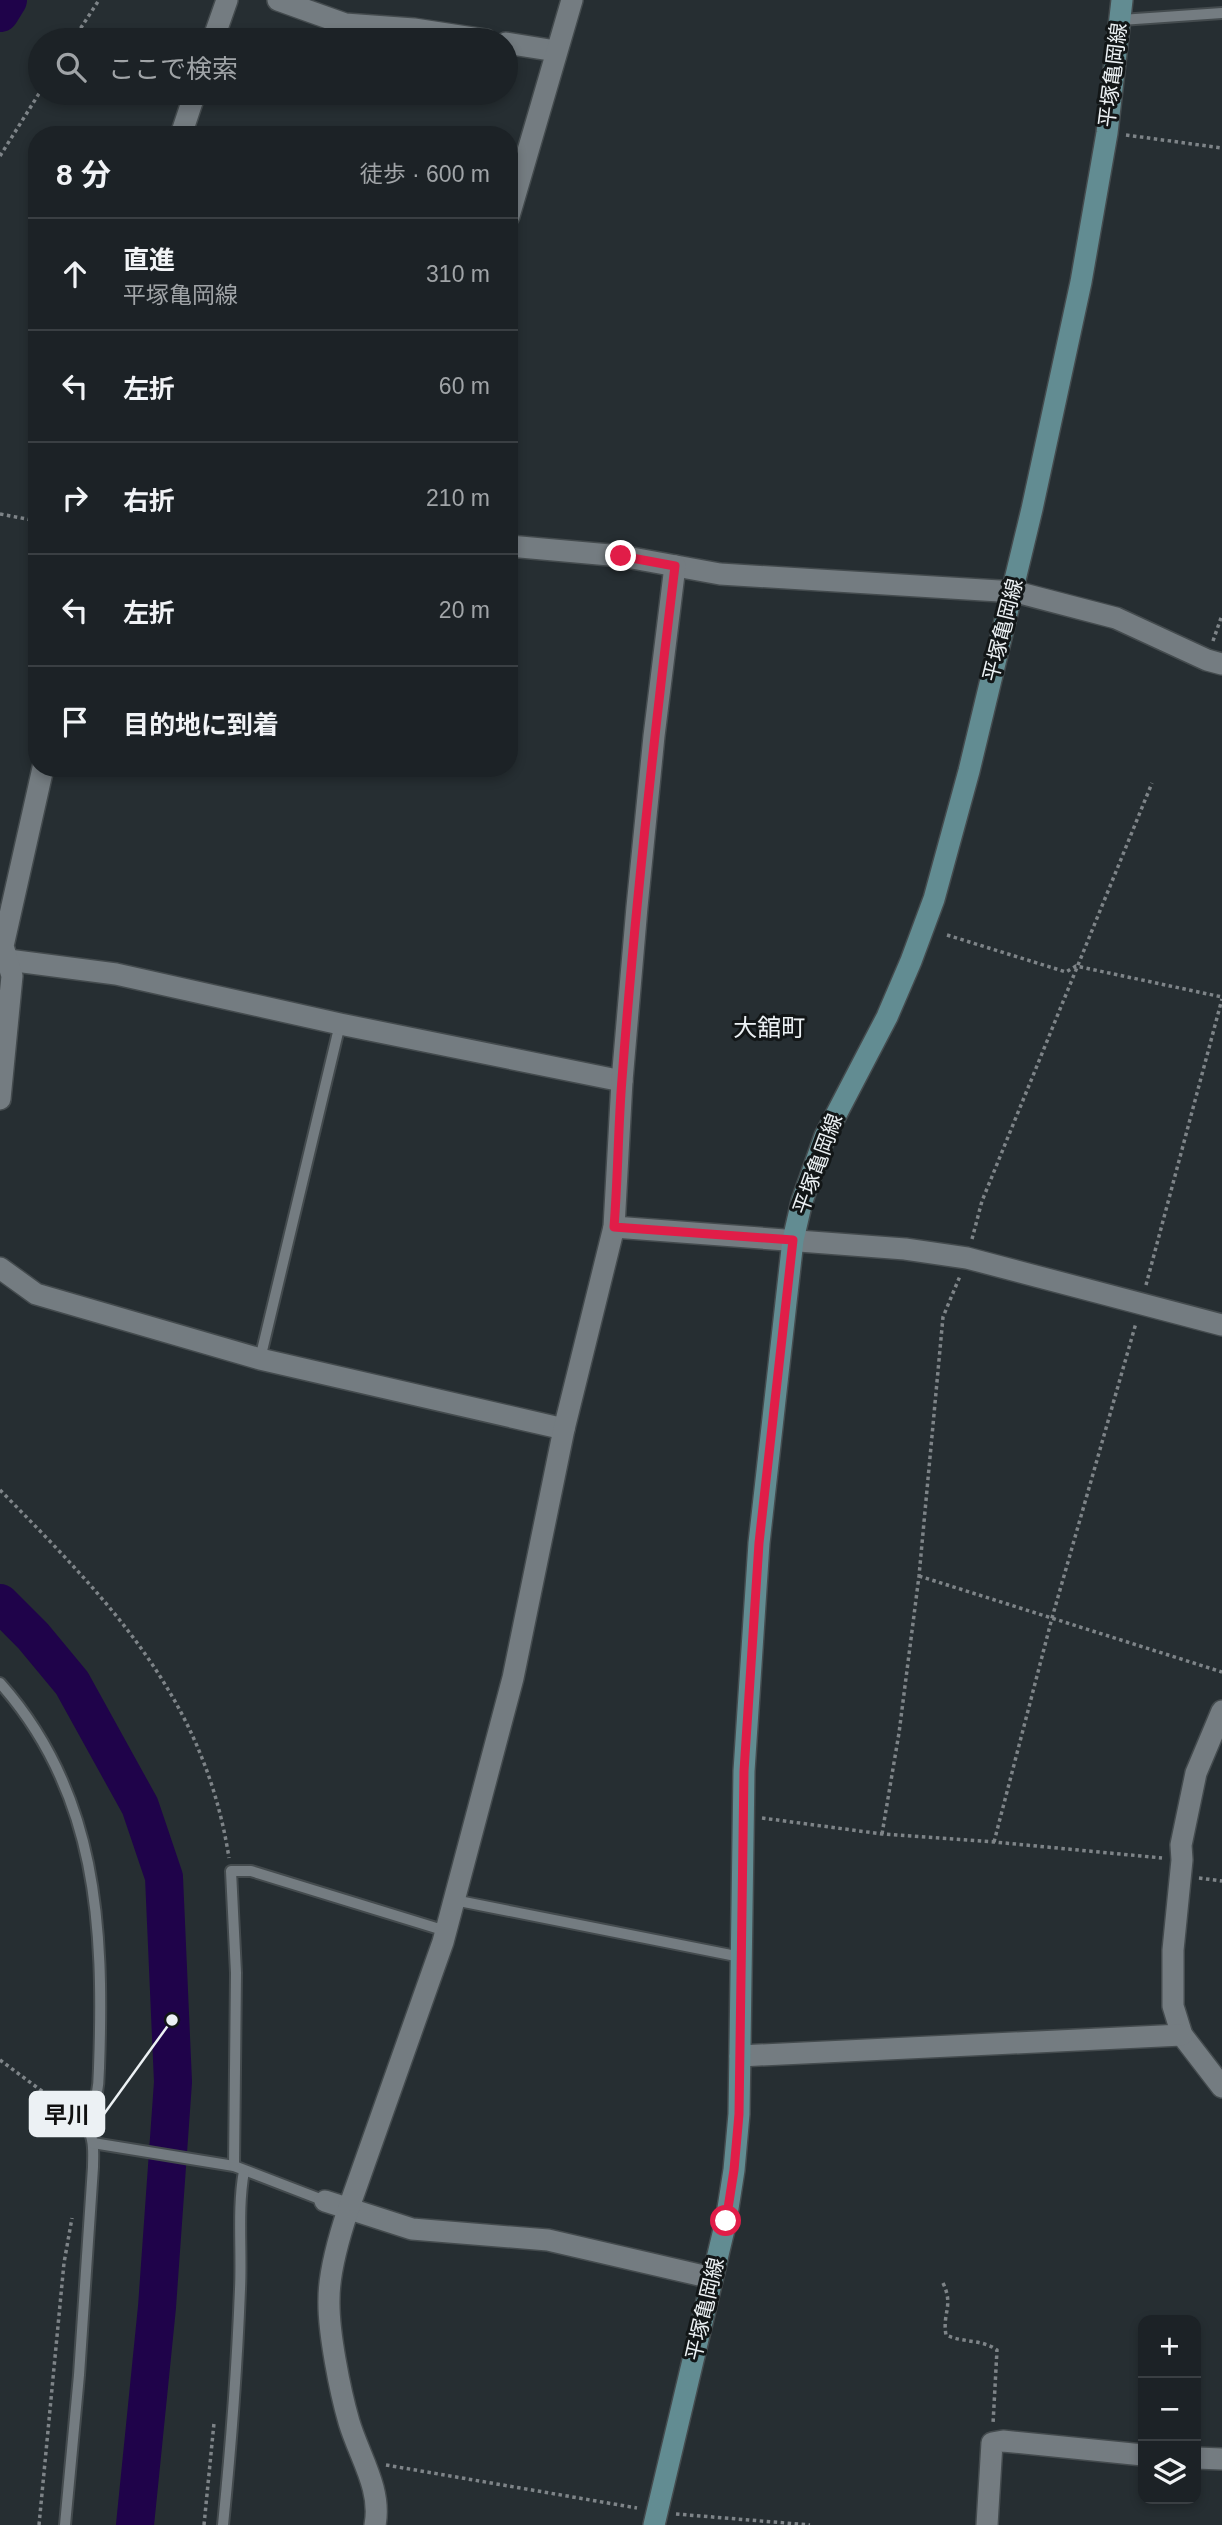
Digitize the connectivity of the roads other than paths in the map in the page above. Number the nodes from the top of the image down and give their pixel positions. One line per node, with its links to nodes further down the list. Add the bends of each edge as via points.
1 (227, 0): 6 (street)
2 (278, 0): 7 (street, via 345,24)
3 (572, 0): 9 (street)
4 (1121, 10): 5 (lane); 15 (main road, 平塚亀岡線, via 1107,133 1081,282)
5 (1222, 13)
6 (217, 28)
7 (400, 28)
8 (518, 45): 9 (street)
9 (556, 51): 12 (street)
10 (191, 105): 11 (street)
11 (184, 126)
12 (518, 184)
13 (518, 547): 14 (street)
14 (675, 566): 15 (street, via 720,574); 20 (street, via 652,749)
15 (1012, 592): 16 (street, via 1116,618); 23 (main road, 平塚亀岡線, via 934,899 887,1017 825,1136)
16 (1214, 662)
17 (41, 777): 18 (street, via 3,946)
18 (4, 960): 19 (street, via 116,974); 21 (street, via 12,976)
19 (340, 1024): 20 (street); 26 (lane)
20 (622, 1081): 22 (street)
21 (0, 1099)
22 (614, 1227): 23 (street); 27 (street)
23 (793, 1240): 25 (street, via 967,1258); 32 (main road, 平塚亀岡線, via 759,1543 743,1815)
24 (0, 1268): 26 (street, via 36,1294)
25 (1222, 1325)
26 (260, 1359): 27 (street)
27 (564, 1429): 30 (street, via 513,1678)
28 (0, 1683): 36 (lane, via 41,1737 61,1773 93,1879 99,1934 100,2047 89,2127)
29 (1222, 1711): 33 (street, via 1196,1773 1181,1845 1172,2006)
30 (454, 1900): 31 (street); 32 (lane)
31 (446, 1931): 37 (lane, via 251,1871 231,1871 236,1973); 39 (street)
32 (741, 1957): 34 (main road, 平塚亀岡線)
33 (1182, 2035): 34 (street); 35 (street)
34 (740, 2056): 40 (main road, 平塚亀岡線, via 734,2170)
35 (1222, 2087)
36 (96, 2143): 37 (lane); 45 (lane)
37 (235, 2167): 38 (lane); 46 (lane, via 241,2194 240,2285)
38 (325, 2202): 39 (street)
39 (348, 2210): 40 (street, via 412,2229 548,2240); 47 (street, via 328,2300 349,2420 374,2487)
40 (712, 2278): 44 (main road, 平塚亀岡線)
41 (1138, 2454): 48 (street, via 992,2443)
42 (1201, 2458): 43 (street)
43 (1222, 2459)
44 (655, 2518)
45 (65, 2525)
46 (223, 2525)
47 (375, 2525)
48 (987, 2525)

